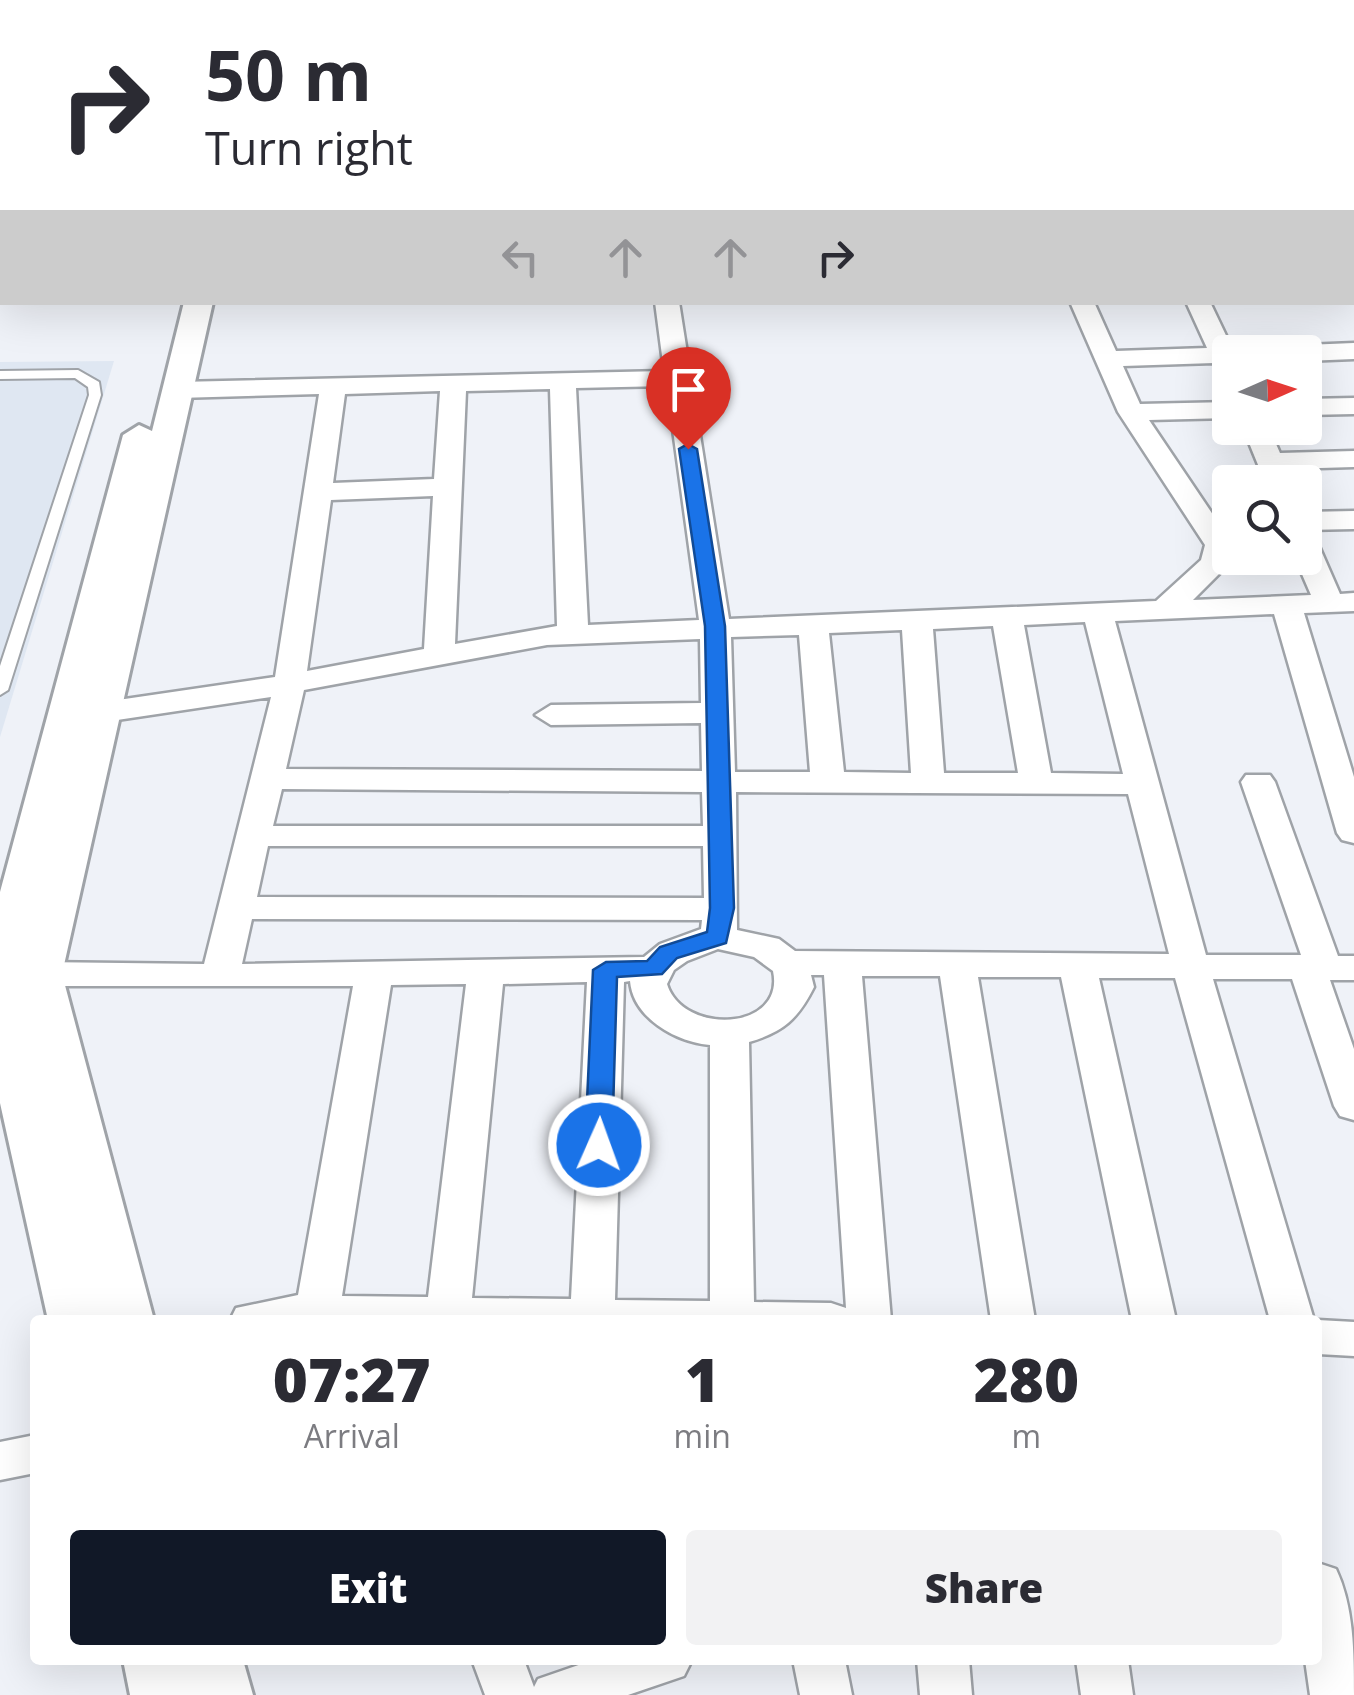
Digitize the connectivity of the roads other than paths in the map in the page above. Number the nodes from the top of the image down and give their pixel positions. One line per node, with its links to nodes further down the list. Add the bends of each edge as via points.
1 (173, 305): 41 (street)
2 (198, 305): 16 (street)
3 (667, 305): 12 (street)
4 (1083, 305): 9 (street)
5 (1200, 305): 6 (street)
6 (1215, 335)
7 (1354, 351): 8 (street)
8 (1322, 352)
9 (1109, 358): 10 (street); 20 (street)
10 (1212, 360)
11 (0, 375): 39 (lane, via 78,374 94,385)
12 (677, 378): 13 (street); 35 (street)
13 (563, 381): 14 (street); 36 (street)
14 (453, 384): 15 (street); 23 (street)
15 (333, 386): 16 (street); 24 (street)
16 (178, 390): 41 (street)
17 (1354, 406): 18 (street)
18 (1322, 407)
19 (1212, 410): 20 (street)
20 (1131, 412): 30 (street, via 1219,545 1216,562)
21 (1354, 460): 22 (street)
22 (1321, 465)
23 (448, 487): 24 (street); 37 (street)
24 (318, 492): 38 (street)
25 (1354, 520): 26 (street)
26 (1322, 521)
27 (1322, 572): 28 (street)
28 (1342, 603): 29 (street)
29 (1286, 605): 30 (street); 50 (street)
30 (1165, 609): 31 (street)
31 (1097, 612): 32 (street); 49 (street)
32 (1007, 617): 33 (street); 48 (street)
33 (916, 620): 34 (street); 46 (street)
34 (813, 624): 35 (street); 45 (street)
35 (715, 626): 36 (street); 40 (street)
36 (573, 634): 37 (street)
37 (439, 656): 38 (street)
38 (290, 683): 41 (street); 43 (street)
39 (0, 690)
40 (716, 713): 42 (street); 44 (street)
41 (85, 715): 67 (street)
42 (550, 715)
43 (265, 779): 44 (street); 52 (street)
44 (716, 781): 45 (street); 53 (street)
45 (828, 782): 46 (street)
46 (928, 782): 48 (street)
47 (1258, 782): 62 (street)
48 (1036, 784): 49 (street)
49 (1143, 784): 60 (street)
50 (1347, 785): 51 (street)
51 (1354, 832)
52 (252, 836): 53 (street); 54 (street)
53 (717, 836): 55 (street)
54 (235, 908): 55 (street); 66 (street)
55 (720, 923): 56 (street); 61 (street, via 668,952)
56 (788, 963): 57 (street); 68 (street, via 797,981 794,1000 757,1029)
57 (842, 964): 58 (street); 78 (street)
58 (957, 965): 59 (street); 79 (street)
59 (1077, 965): 60 (street); 80 (street)
60 (1191, 966): 62 (street); 81 (street)
61 (654, 968): 63 (street); 68 (street, via 650,987 666,1013 700,1031)
62 (1328, 968): 69 (street)
63 (606, 970): 64 (street); 72 (street)
64 (486, 971): 65 (street); 71 (street)
65 (374, 973): 66 (street); 70 (street)
66 (220, 976): 67 (street)
67 (13, 983): 73 (street); 74 (street)
68 (729, 1034): 77 (street)
69 (1354, 1106)
70 (317, 1312): 71 (street); 75 (street)
71 (448, 1313): 72 (street)
72 (592, 1314): 76 (street)
73 (74, 1315)
74 (126, 1315)
75 (293, 1315)
76 (623, 1315)
77 (747, 1315)
78 (869, 1315)
79 (1012, 1315)
80 (1153, 1315)
81 (1291, 1315)
82 (1322, 1338): 83 (street)
83 (1354, 1339)
84 (30, 1455): 85 (street)
85 (0, 1461)
86 (1322, 1609): 101 (street)
87 (155, 1665): 94 (street)
88 (213, 1665): 95 (street)
89 (500, 1665): 96 (street)
90 (650, 1665): 97 (street)
91 (820, 1665): 98 (street)
92 (943, 1665): 99 (street)
93 (1103, 1665): 100 (street)
94 (162, 1695)
95 (221, 1695)
96 (511, 1695)
97 (556, 1695)
98 (826, 1695)
99 (946, 1695)
100 (1106, 1695)
101 (1336, 1695)

